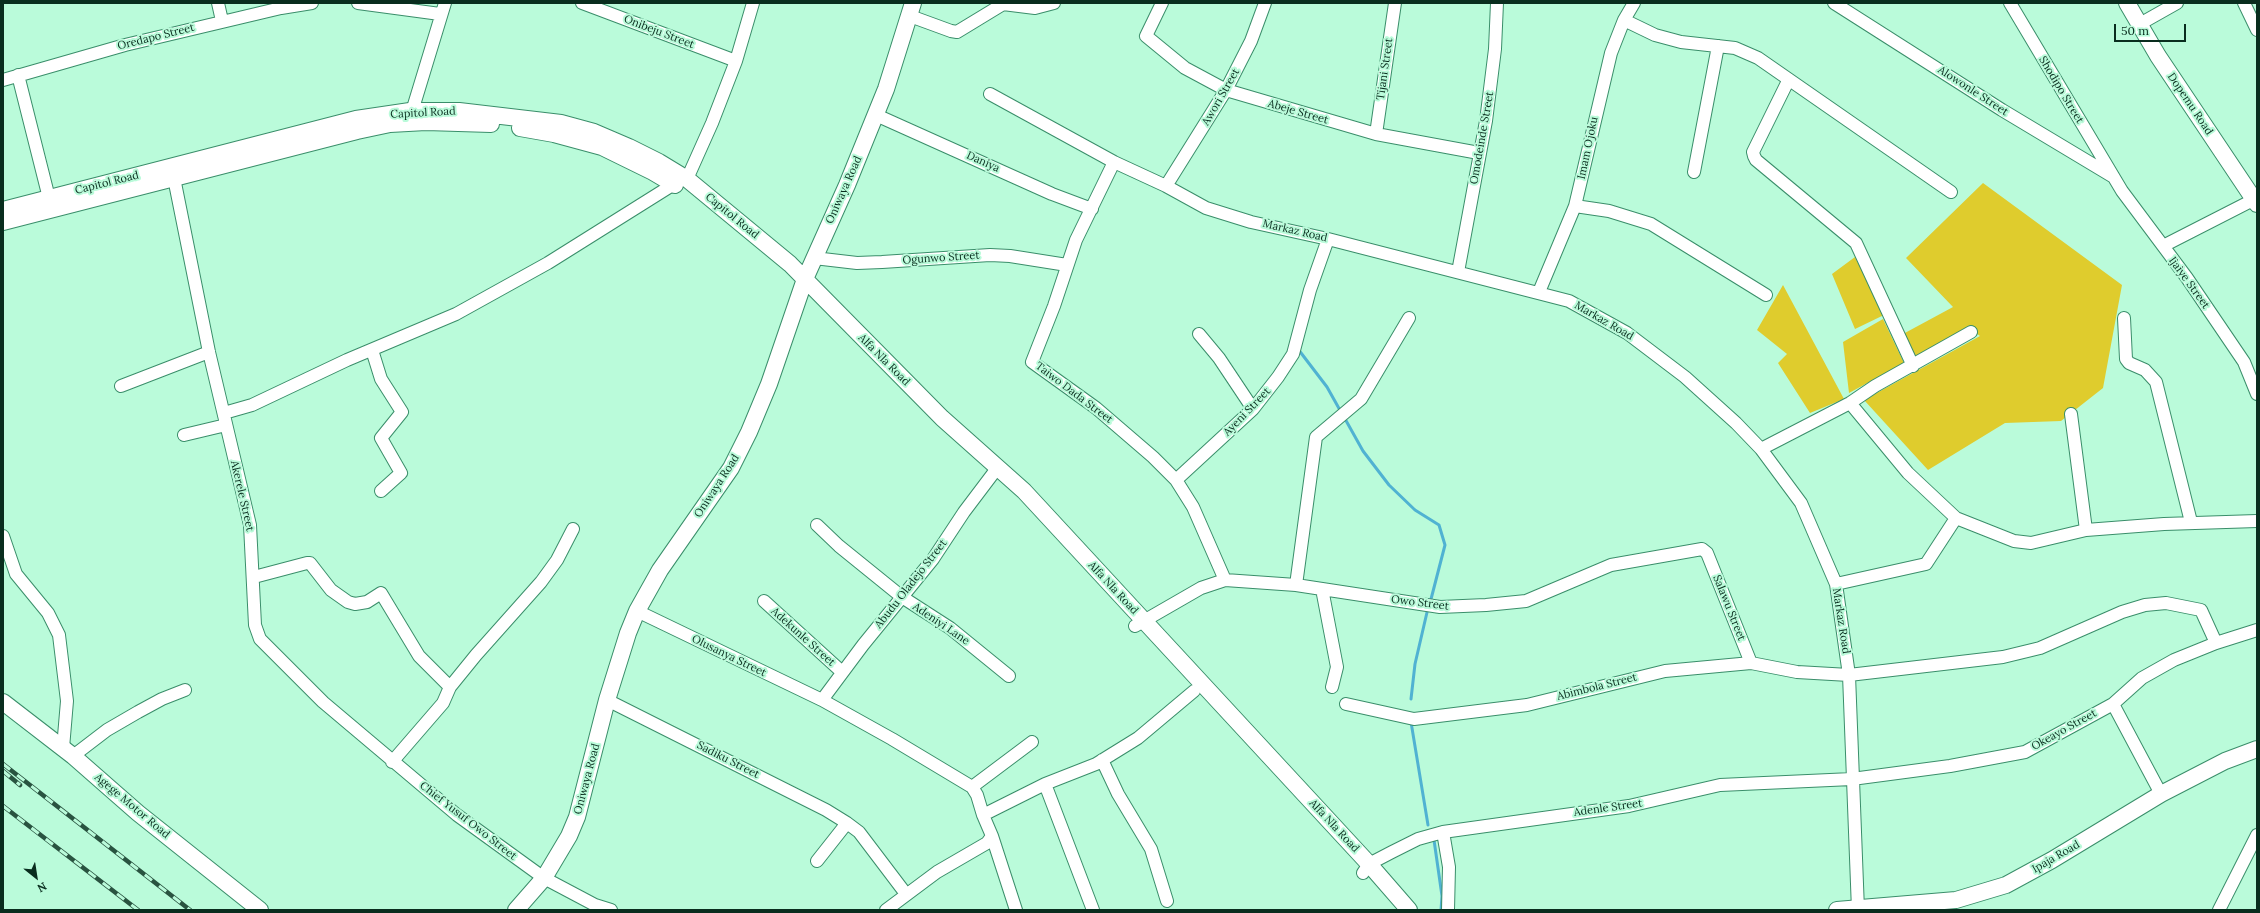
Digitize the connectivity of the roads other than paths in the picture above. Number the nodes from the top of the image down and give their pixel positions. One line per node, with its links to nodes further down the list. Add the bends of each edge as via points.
1 (218, 3): 21 (street)
2 (312, 3): 21 (street, Oredapo Street)
3 (358, 3): 18 (street)
4 (582, 3): 25 (street, Onibeju Street)
5 (753, 3): 25 (street)
6 (1054, 3): 17 (street, via 1035,8)
7 (1162, 3): 29 (street, Abeje Street, via 1146,36 1185,68)
8 (1265, 3): 29 (street, Awori Street, via 1252,41)
9 (1395, 3): 33 (street, Tijani Street)
10 (1497, 3): 34 (street, Omodeinde Street, via 1491,87)
11 (1634, 3): 20 (street, Imam Ojoku)
12 (1834, 3): 37 (street, Alowonle Street, via 2002,110)
13 (2010, 3): 37 (street, Shodipo Street)
14 (2126, 3): 22 (main road, Dopemu Road)
15 (2177, 3): 22 (street)
16 (2244, 3): 23 (street)
17 (1003, 4): 19 (street, via 957,32)
18 (442, 8): 32 (street)
19 (912, 10): 31 (main road, Oniwaya Road)
20 (1624, 20): 24 (street, via 1655,35 1681,42); 44 (street, Imam Ojoku, via 1602,86)
21 (222, 21): 26 (street, Oredapo Street, via 125,45)
22 (2138, 25): 42 (main road, Dopemu Road)
23 (2257, 30)
24 (1718, 46): 28 (street, via 1735,48 1758,58); 36 (street)
25 (736, 61): 39 (street, via 712,123)
26 (18, 76): 27 (street, Oredapo Street); 43 (street)
27 (3, 80)
28 (1788, 81): 41 (street); 62 (street, via 1753,152 1754,156 1856,243)
29 (1226, 90): 33 (street, Abeje Street); 40 (street, Awori Street)
30 (990, 94): 35 (street, Markaz Road)
31 (876, 115): 45 (street, Daniya, via 1052,194); 50 (main road, Oniwaya Road)
32 (410, 117): 38 (main road, Capitol Road); 39 (main road, Capitol Road, via 460,111 561,123 594,132 629,147 659,162); 43 (main road, Capitol Road, via 356,120)
33 (1376, 134): 34 (street, Abeje Street)
34 (1479, 153): 52 (street, Omodeinde Street)
35 (1114, 162): 40 (street, Markaz Road); 45 (street, Taiwo Dada Street)
36 (1694, 172)
37 (2113, 176): 49 (street, Ijaiye Street)
38 (174, 178): 43 (main road, Capitol Road); 61 (street, Akerele Street)
39 (680, 182): 53 (main road, Capitol Road, via 763,241); 60 (street, via 491,296 421,330)
40 (1166, 186): 48 (street, Markaz Road, via 1206,208 1228,216)
41 (1951, 192)
42 (2256, 200): 49 (street)
43 (50, 204): 46 (main road, Capitol Road); 47 (main road, Capitol Road)
44 (1575, 206): 54 (street, Imam Ojoku); 55 (street, via 1609,211 1650,224)
45 (1092, 209): 51 (street, Taiwo Dada Street)
46 (3, 210)
47 (3, 222)
48 (1328, 239): 52 (street, Markaz Road); 66 (street, Ayeni Street, via 1310,290 1293,354)
49 (2163, 246): 64 (street, Ijaiye Street, via 2244,362)
50 (814, 258): 51 (street, Ogunwo Street, via 857,263 990,255); 53 (main road, Oniwaya Road)
51 (1067, 265): 73 (street, Taiwo Dada Street, via 1033,364 1096,408)
52 (1458, 272): 54 (street, Markaz Road)
53 (803, 285): 72 (main road, Alfa Nla Road); 90 (main road, Oniwaya Road, via 769,384 731,468 660,570)
54 (1539, 292): 71 (street, Markaz Road, via 1569,301 1627,332 1685,377)
55 (1766, 295)
56 (1409, 318): 85 (street, via 1361,399 1316,437)
57 (2124, 318): 76 (street, via 2126,359 2145,370 2156,382)
58 (1971, 332): 62 (street)
59 (1199, 334): 66 (street, via 1219,358)
60 (372, 350): 67 (street, via 252,405); 74 (street, via 381,379 402,412 381,438 401,473)
61 (209, 352): 63 (street); 67 (street, Akerele Street)
62 (1913, 366): 65 (street)
63 (121, 386)
64 (2257, 394)
65 (1850, 403): 71 (street); 75 (street, via 1908,473)
66 (1253, 409): 73 (street, Ayeni Street)
67 (224, 413): 69 (street, Akerele Street)
68 (2071, 414): 80 (street)
69 (226, 425): 70 (street); 83 (street, Akerele Street, via 250,525)
70 (184, 436)
71 (1761, 449): 86 (street, Markaz Road, via 1801,503)
72 (995, 471): 88 (street, Abudu Oladejo Street, via 933,559); 91 (main road, Alfa Nla Road)
73 (1176, 480): 84 (street, Taiwo Dada Street, via 1192,507)
74 (381, 491)
75 (1956, 518): 80 (street, via 2014,541 2031,543); 86 (street, via 1926,564)
76 (2191, 522): 77 (street); 80 (street)
77 (2257, 522)
78 (818, 525): 88 (street, Adeniyi Lane, via 839,546)
79 (573, 530): 99 (street, via 557,560 541,582)
80 (2086, 530)
81 (3, 536): 109 (street, via 16,574 48,613 59,635 68,701)
82 (1707, 553): 87 (street, Owo Street, via 1702,549 1695,549 1611,565 1526,601 1440,607); 94 (street, Salawu Street)
83 (254, 577): 99 (street, via 307,562 331,590 348,602 367,602 381,593 419,656); 112 (street, Akerele Street, via 256,625 260,639 323,702)
84 (1225, 580): 85 (street, Owo Street); 91 (street, Owo Street, via 1201,588)
85 (1296, 584): 87 (street, Owo Street)
86 (1836, 584): 96 (street, Markaz Road)
87 (1322, 589): 98 (street, via 1337,667)
88 (902, 597): 95 (street, Abudu Oladejo Street); 97 (street, Adeniyi Lane, via 950,628)
89 (764, 601): 95 (street, Adekunle Street)
90 (637, 611): 102 (main road, Oniwaya Road); 103 (street, Olusanya Street)
91 (1139, 623): 101 (main road, Alfa Nla Road); 123 (main road, Alfa Nla Road)
92 (2257, 630): 93 (street, Okeayo Street)
93 (2216, 643): 96 (street, Abimbola Street, via 2201,610 2166,603 2145,605 2122,612 2040,648 2003,657); 106 (street, Okeayo Street, via 2174,660 2142,678)
94 (1751, 663): 96 (street, Abimbola Street, via 1797,672); 105 (street, Abimbola Street, via 1665,671 1527,705 1414,719)
95 (842, 672): 103 (street, Abudu Oladejo Street)
96 (1849, 675): 113 (street, Markaz Road)
97 (1010, 676)
98 (1332, 687)
99 (450, 688): 112 (street, via 443,703)
100 (185, 690): 109 (street, via 162,699)
101 (1194, 691): 110 (street, via 1138,738); 123 (main road, Alfa Nla Road)
102 (607, 700): 118 (street, Sadiku Street); 124 (main road, Oniwaya Road, via 577,817 569,836)
103 (822, 700): 115 (street, Olusanya Street)
104 (3, 702): 109 (main road, Agege Motor Road)
105 (1346, 704)
106 (2113, 704): 113 (street, Okeayo Street, via 2025,752 1950,766); 116 (street)
107 (1032, 742): 115 (street)
108 (2257, 749): 116 (main road, Ipaja Road, via 2225,761)
109 (68, 752): 130 (main road, Agege Motor Road)
110 (1102, 760): 114 (street); 127 (street, via 1118,794 1152,849)
111 (2257, 760): 125 (main road, Ipaja Road, via 2221,774 2056,869)
112 (392, 762): 124 (street, Chief Yusuf Owo Street, via 457,815)
113 (1852, 779): 119 (street, Adenle Street, via 1720,785 1629,806); 129 (street, Markaz Road)
114 (1046, 784): 117 (street); 135 (street)
115 (972, 787): 117 (street, via 978,795)
116 (2161, 794): 125 (main road, Ipaja Road)
117 (983, 814): 121 (street)
118 (847, 823): 122 (street); 126 (street, Sadiku Street, via 859,832)
119 (1443, 832): 123 (street, Adenle Street, via 1418,839); 136 (street, via 1449,867)
120 (2257, 835): 139 (street)
121 (992, 836): 126 (street, via 987,843 937,872); 134 (street)
122 (817, 861)
123 (1366, 868): 128 (main road, Alfa Nla Road)
124 (544, 878): 131 (main road, Oniwaya Road); 132 (street, Chief Yusuf Owo Street, via 595,905)
125 (2007, 888): 129 (main road, Ipaja Road, via 1956,900); 138 (main road, Ipaja Road)
126 (906, 894): 133 (street)
127 (1167, 901)
128 (1405, 909)
129 (1858, 909): 137 (main road, Ipaja Road)
130 (260, 910)
131 (516, 910)
132 (611, 910)
133 (886, 910)
134 (1016, 910)
135 (1093, 910)
136 (1448, 910)
137 (1837, 910)
138 (1946, 910)
139 (2220, 910)

